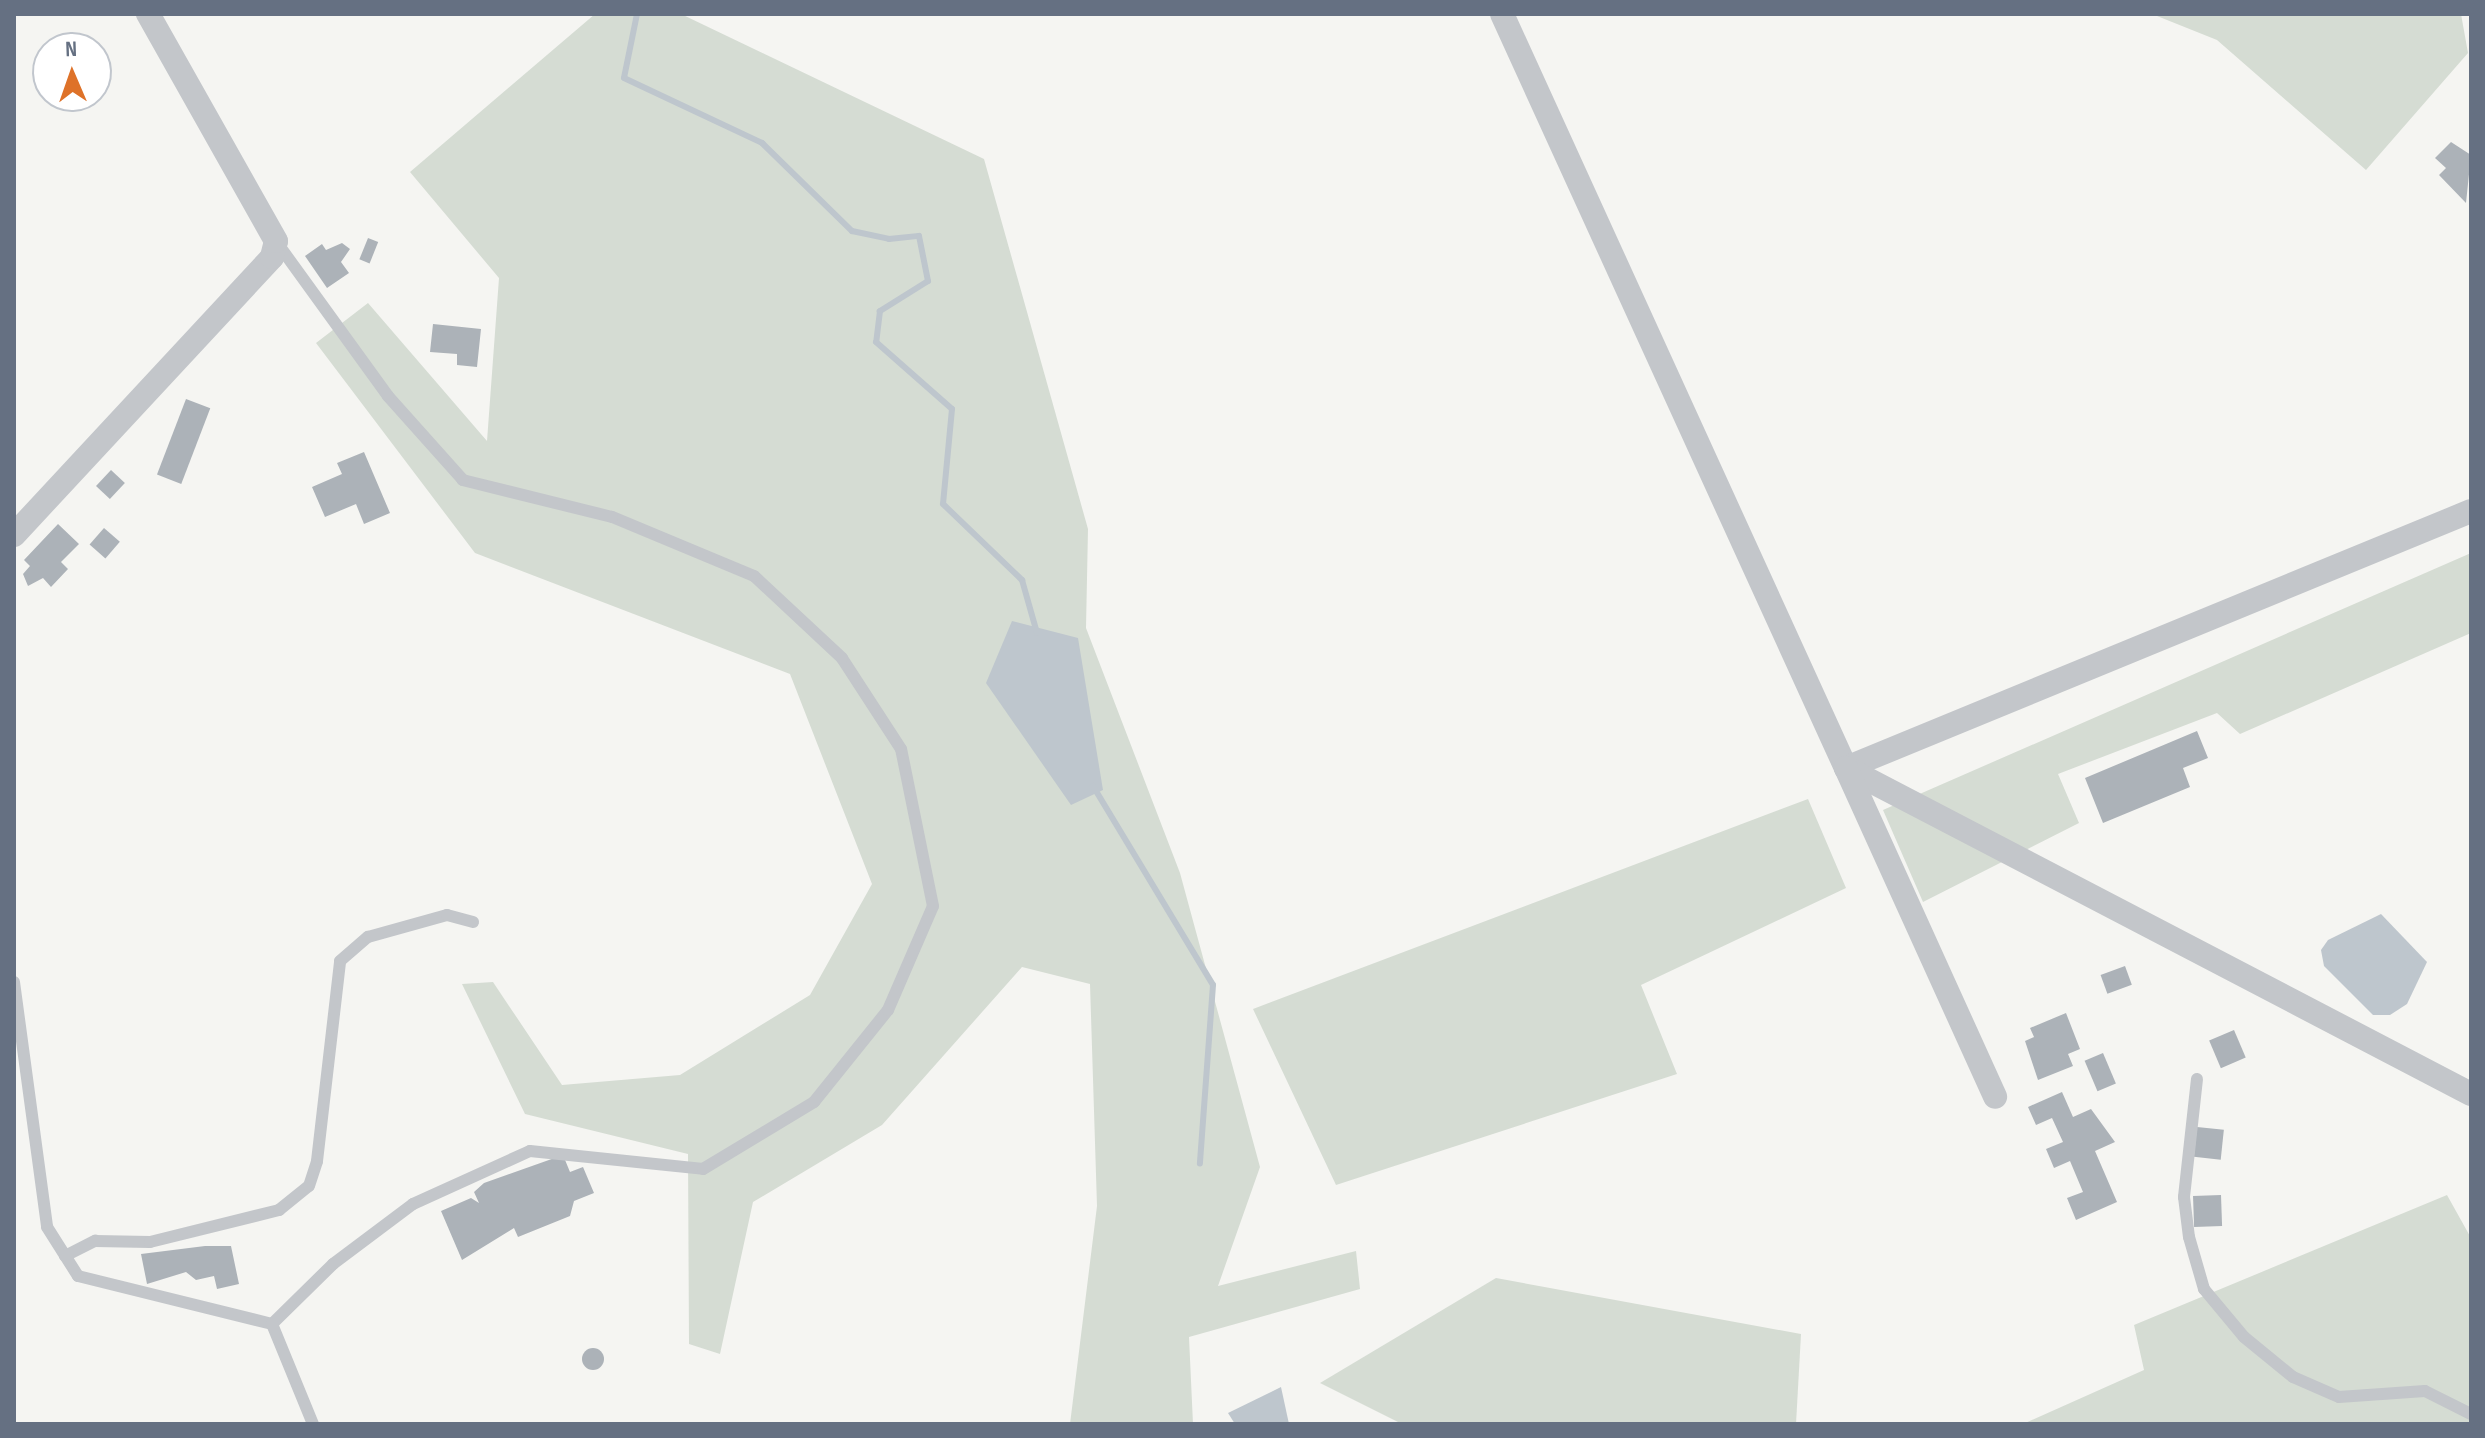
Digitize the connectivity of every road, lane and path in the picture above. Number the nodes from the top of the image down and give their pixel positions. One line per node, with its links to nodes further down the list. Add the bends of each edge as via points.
1 (148, 14): 3 (street)
2 (1502, 14): 6 (street)
3 (276, 241): 5 (street, via 272,257); 13 (lane, via 388,396 463,480 612,517 754,576 842,658 901,749 933,906 888,1010 814,1102 703,1169 530,1151 413,1204 333,1264)
4 (2471, 511): 6 (street)
5 (14, 535)
6 (1846, 768): 10 (street); 11 (street)
7 (473, 922): 12 (lane, via 447,915 368,937 340,961 317,1161 309,1186 279,1210 150,1242 95,1241)
8 (14, 982): 12 (lane, via 47,1227)
9 (2197, 1079): 14 (lane, via 2184,1197 2196,1272 2214,1301 2244,1337 2293,1377 2339,1397 2425,1391)
10 (2471, 1094)
11 (1995, 1097)
12 (65, 1256): 13 (lane, via 78,1276)
13 (272, 1324): 15 (lane)
14 (2471, 1414)
15 (313, 1424)

